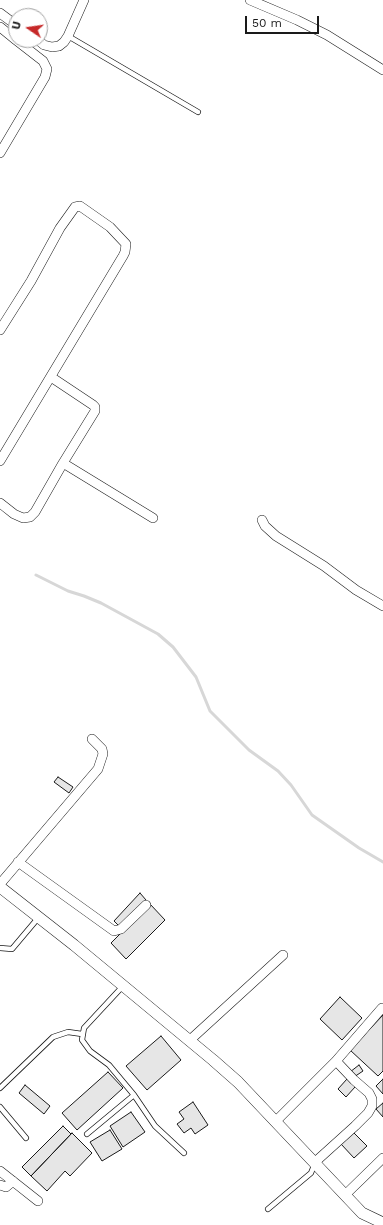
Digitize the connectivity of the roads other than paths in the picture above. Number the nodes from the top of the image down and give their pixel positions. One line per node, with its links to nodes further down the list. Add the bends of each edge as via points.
1 (84, 0): 5 (street)
2 (250, 0): 8 (street, via 327,35)
3 (0, 27): 4 (street)
4 (8, 34)
5 (68, 36): 6 (street, via 59,46); 9 (lane)
6 (48, 46)
7 (26, 48): 10 (street, via 43,61 47,70)
8 (383, 70)
9 (198, 112)
10 (0, 154)
11 (0, 330): 12 (street, via 75,206 80,206 110,227 126,244 125,252)
12 (51, 377): 13 (street); 14 (street, via 95,407)
13 (0, 461)
14 (63, 463): 15 (street, via 30,517 19,517); 16 (street)
15 (0, 503)
16 (152, 518)
17 (262, 520): 18 (street, via 276,536)
18 (383, 606)
19 (92, 739): 20 (street, via 103,754 98,768)
20 (18, 862): 21 (street); 22 (street, via 114,931 121,929)
21 (1, 889): 23 (street)
22 (146, 905)
23 (39, 917): 24 (lane, via 12,949); 26 (street)
24 (0, 948)
25 (283, 955): 29 (street)
26 (123, 986): 28 (lane, via 84,1028); 29 (street)
27 (382, 1008): 30 (street)
28 (82, 1034): 31 (lane, via 68,1032 53,1038); 32 (lane, via 82,1040 90,1051 109,1065)
29 (190, 1040): 34 (street, via 238,1082)
30 (336, 1061): 34 (street); 39 (street, via 370,1093 372,1106)
31 (0, 1088)
32 (134, 1095): 35 (lane); 37 (lane, via 155,1126)
33 (0, 1107): 36 (lane)
34 (275, 1122): 39 (street)
35 (88, 1134)
36 (26, 1138)
37 (184, 1153)
38 (383, 1158): 43 (street)
39 (316, 1164): 43 (street); 45 (lane, via 311,1173)
40 (0, 1170): 41 (street)
41 (13, 1181): 42 (street, via 6,1187); 44 (street)
42 (0, 1184)
43 (345, 1195): 46 (street, via 362,1213)
44 (38, 1201)
45 (268, 1209)
46 (383, 1224)

